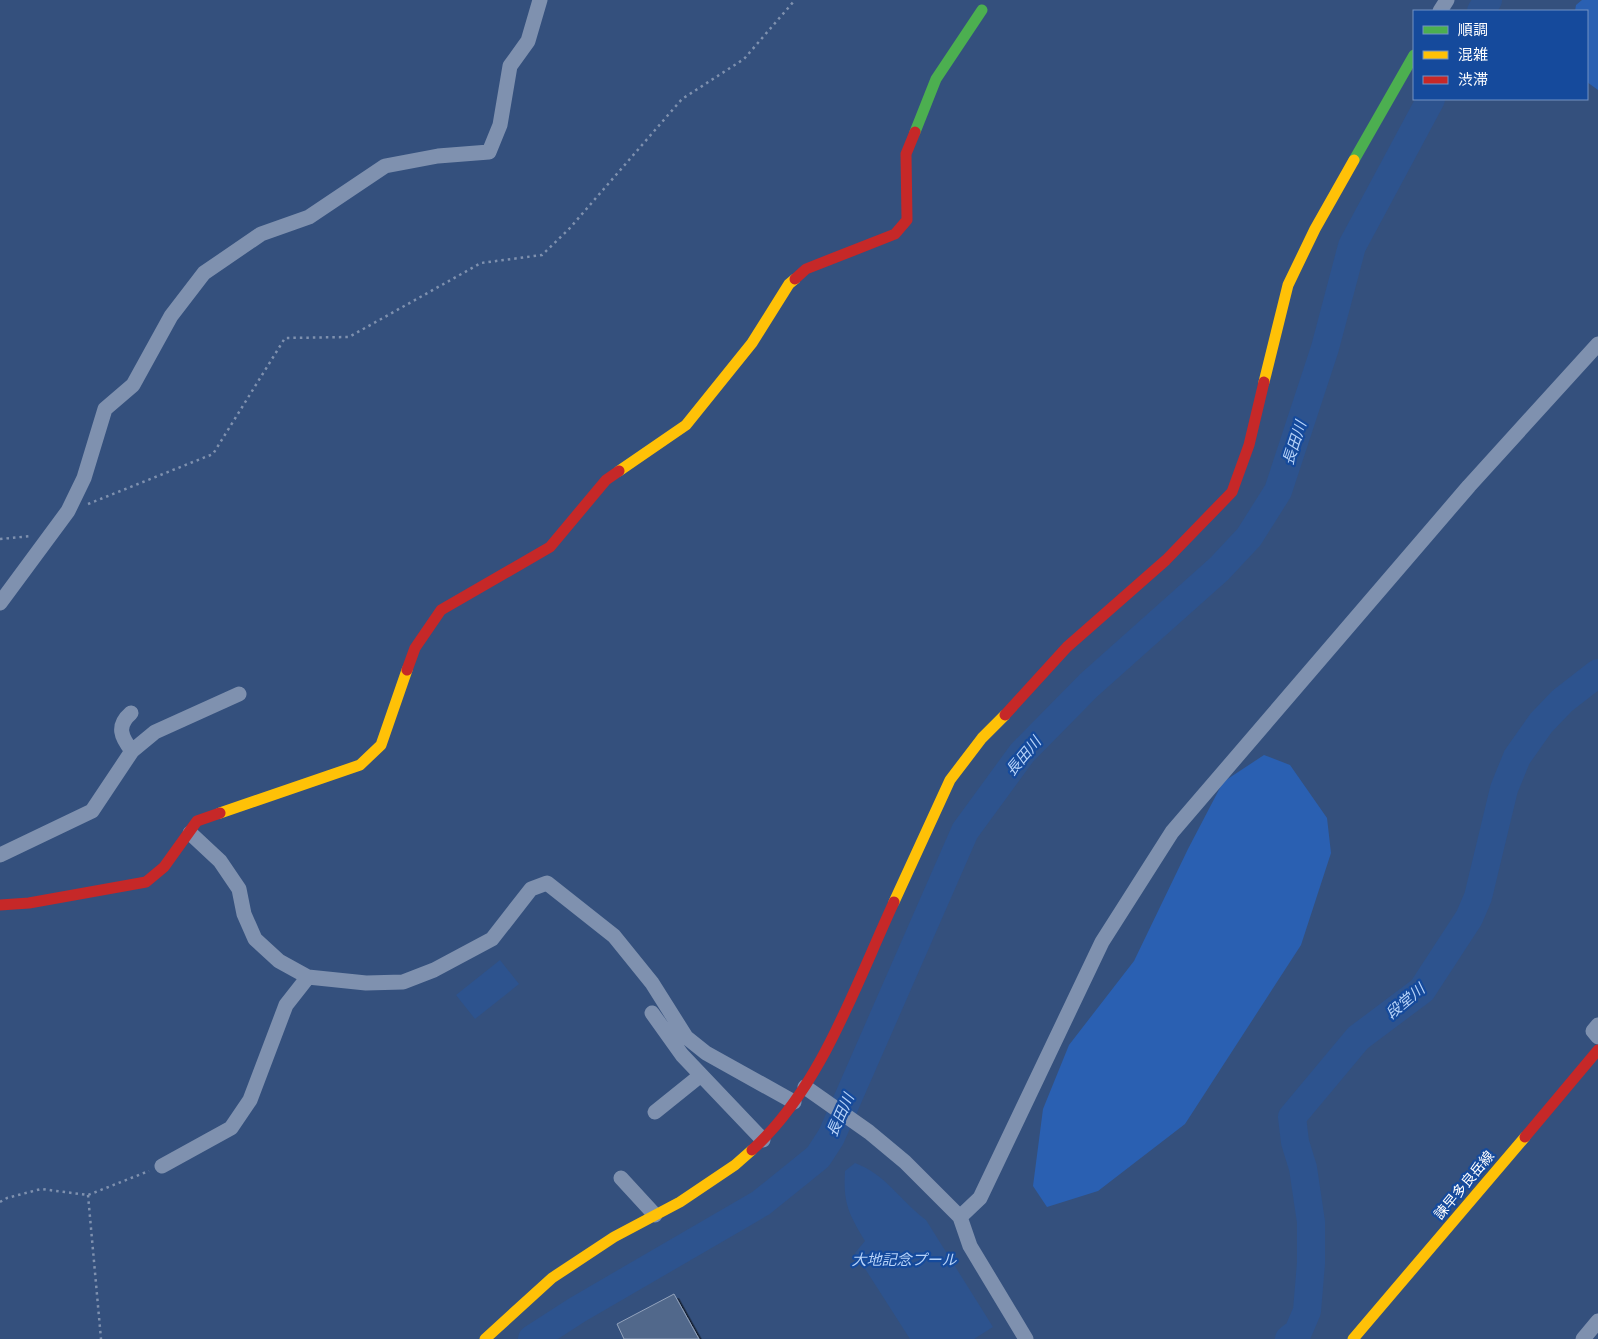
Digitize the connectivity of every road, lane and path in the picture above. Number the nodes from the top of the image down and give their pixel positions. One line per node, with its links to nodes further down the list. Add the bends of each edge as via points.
1 (540, 0): 6 (street, via 528,41 510,66 500,125 489,152 438,156 385,166 309,217 261,234 204,273 171,316 133,385 105,409 84,478)
2 (795, 0): 6 (path, via 744,59 682,99 542,255 481,263 349,337 285,338 213,454)
3 (982, 10): 13 (street, via 936,79 909,146 906,154 907,220 895,234 806,269 789,284 752,343 686,425 606,480 550,547 441,610 415,648 381,745 360,765 197,821)
4 (1413, 57): 22 (street, via 1315,229 1288,285 1248,445 1232,492 1166,560 1067,646 982,738 950,780 820,1063)
5 (1598, 344): 31 (street, via 1469,486 1172,832 1102,942 980,1198)
6 (68, 512): 7 (street)
7 (51, 535): 8 (path); 9 (street)
8 (0, 539)
9 (0, 603)
10 (239, 694): 12 (street, via 156,732)
11 (131, 713): 12 (street, via 123,720 120,729 123,740)
12 (132, 751): 14 (street, via 92,811)
13 (190, 833): 15 (street, via 164,867 146,882 29,903); 16 (street, via 220,861 238,889 254,939 279,961)
14 (0, 855)
15 (0, 905)
16 (308, 977): 23 (street, via 366,983 403,982 434,970 492,939 531,888 547,883 614,936 652,983 686,1037 706,1053); 26 (street, via 286,1006 250,1100 231,1128)
17 (652, 1013): 21 (street, via 682,1055)
18 (1598, 1025): 19 (street, via 1593,1031)
19 (1598, 1037)
20 (1598, 1050): 36 (street, 諫早多良岳線)
21 (701, 1075): 24 (street); 25 (street)
22 (810, 1092): 23 (street); 31 (street, via 869,1132 905,1162)
23 (794, 1102): 25 (street)
24 (655, 1112)
25 (764, 1140): 30 (street, via 735,1165)
26 (162, 1166): 28 (path)
27 (621, 1178): 30 (street)
28 (88, 1195): 29 (path, via 41,1189); 33 (path)
29 (0, 1202)
30 (655, 1215): 34 (street, via 614,1237 552,1278)
31 (960, 1217): 35 (street, via 970,1246)
32 (1598, 1322): 37 (street)
33 (101, 1339)
34 (485, 1339)
35 (1026, 1339)
36 (1353, 1339)
37 (1583, 1339)

